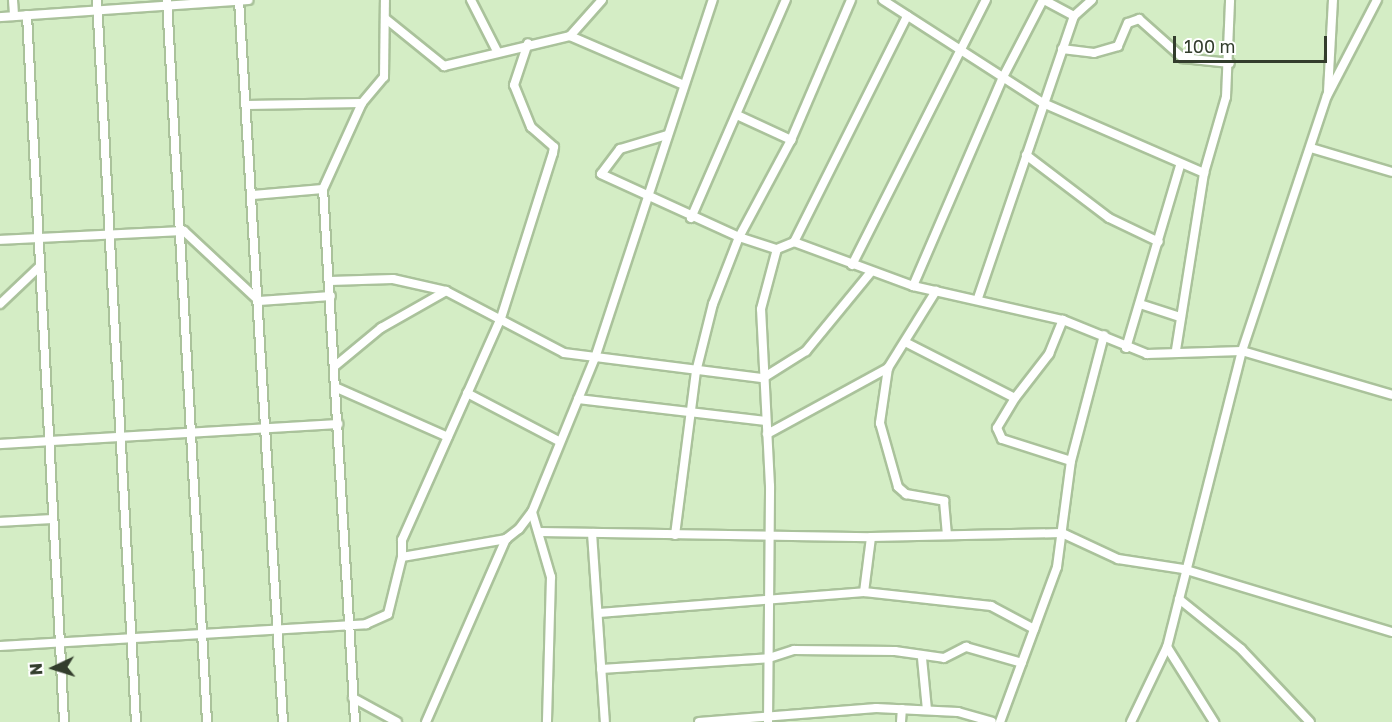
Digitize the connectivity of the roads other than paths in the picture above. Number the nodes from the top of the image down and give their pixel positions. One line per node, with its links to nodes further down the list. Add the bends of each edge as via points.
1 (13, 0): 21 (street)
2 (97, 0): 19 (street)
3 (239, 0): 4 (street); 18 (street); 37 (street)
4 (249, 0)
5 (385, 0): 25 (street)
6 (471, 0): 29 (street)
7 (602, 0): 26 (street)
8 (713, 0): 33 (street)
9 (786, 0): 38 (street)
10 (850, 0): 40 (street)
11 (883, 0): 22 (street)
12 (986, 0): 30 (street)
13 (1043, 0): 23 (street); 32 (street)
14 (1092, 0): 23 (street)
15 (1230, 0): 31 (street)
16 (1333, 0): 34 (street)
17 (1377, 0): 34 (street)
18 (167, 2): 19 (street); 50 (street)
19 (98, 11): 20 (street); 51 (street)
20 (27, 15): 21 (street); 54 (street)
21 (14, 16): 24 (street)
22 (907, 16): 30 (street); 55 (street)
23 (1074, 16): 28 (street)
24 (0, 17)
25 (386, 19): 29 (street, via 444,66); 35 (street, via 384,78)
26 (570, 36): 27 (street); 33 (street)
27 (528, 43): 29 (street); 71 (street, via 514,85 531,127 554,147 554,153)
28 (1062, 49): 31 (street, via 1094,53 1118,46 1128,23 1139,19 1183,58); 36 (street)
29 (498, 53)
30 (959, 53): 32 (street); 58 (street)
31 (1230, 63): 45 (street)
32 (1002, 79): 36 (street); 62 (street)
33 (684, 85): 39 (street)
34 (1327, 96): 41 (street)
35 (362, 103): 37 (street); 46 (street)
36 (1043, 103): 42 (street); 43 (street)
37 (247, 105): 47 (street)
38 (737, 115): 40 (street); 49 (street)
39 (667, 135): 48 (street); 48 (street, via 620,149 603,165 605,180)
40 (790, 140): 52 (street)
41 (1311, 148): 44 (street); 77 (street)
42 (1026, 155): 56 (street, via 1109,219); 66 (street)
43 (1180, 166): 45 (street); 56 (street)
44 (1392, 172)
45 (1204, 173): 70 (street)
46 (322, 189): 47 (street); 61 (street)
47 (253, 195): 67 (street)
48 (646, 197): 49 (street); 78 (street)
49 (691, 218): 52 (street)
50 (184, 231): 51 (street); 67 (street); 92 (street)
51 (112, 235): 54 (street); 94 (street)
52 (739, 237): 57 (street); 81 (street, via 713,304)
53 (0, 240): 54 (street)
54 (39, 240): 59 (street)
55 (794, 242): 57 (street); 58 (street)
56 (1159, 242): 69 (street)
57 (777, 249): 82 (street, via 761,309)
58 (852, 265): 60 (street)
59 (39, 267): 68 (street); 96 (street)
60 (871, 272): 62 (street); 82 (street, via 806,351)
61 (330, 281): 63 (street, via 393,279); 65 (street)
62 (913, 286): 64 (street)
63 (446, 291): 71 (street); 79 (street, via 381,328)
64 (936, 291): 66 (street); 74 (street)
65 (331, 296): 67 (street); 79 (street)
66 (978, 298): 72 (street)
67 (259, 301): 91 (street)
68 (0, 304)
69 (1143, 305): 70 (street); 75 (street)
70 (1181, 316): 76 (street)
71 (501, 318): 78 (street, via 564,353); 84 (street)
72 (1063, 320): 73 (street); 86 (street, via 1049,354)
73 (1104, 335): 75 (street); 99 (street)
74 (905, 342): 80 (street); 86 (street)
75 (1126, 348): 76 (street, via 1147,354)
76 (1176, 350): 77 (street)
77 (1242, 351): 85 (street); 112 (street)
78 (596, 358): 81 (street); 87 (street)
79 (335, 366): 83 (street)
80 (888, 368): 93 (street); 105 (street, via 880,423 898,487 906,494 944,501)
81 (696, 372): 82 (street); 88 (street)
82 (763, 378): 89 (street)
83 (337, 388): 90 (street); 95 (street)
84 (467, 393): 95 (street); 97 (street)
85 (1392, 395)
86 (1015, 398): 99 (street, via 998,434)
87 (578, 399): 88 (street); 97 (street)
88 (693, 413): 89 (street); 107 (street)
89 (764, 421): 93 (street)
90 (338, 424): 91 (street); 117 (street)
91 (268, 428): 92 (street); 119 (street)
92 (195, 434): 94 (street); 121 (street)
93 (767, 434): 108 (street)
94 (123, 436): 96 (street); 122 (street)
95 (448, 437): 111 (street, via 402,540)
96 (49, 441): 98 (street); 101 (street)
97 (559, 441): 100 (street)
98 (0, 444)
99 (1071, 461): 106 (street)
100 (532, 512): 103 (street); 110 (street)
101 (53, 519): 102 (street); 123 (street)
102 (0, 522)
103 (539, 532): 104 (street); 141 (street, via 550,577)
104 (592, 532): 107 (street); 116 (street)
105 (947, 533): 106 (street); 109 (street)
106 (1062, 533): 112 (street, via 1118,559); 118 (street, via 1057,567)
107 (675, 535): 108 (street)
108 (766, 537): 109 (street); 114 (street)
109 (871, 537): 113 (street)
110 (506, 539): 111 (street); 140 (street)
111 (402, 557): 117 (street, via 388,614)
112 (1183, 569): 115 (street); 120 (street)
113 (864, 592): 114 (street); 118 (street, via 991,606)
114 (767, 598): 116 (street); 126 (street)
115 (1179, 599): 125 (street); 149 (street, via 1241,649)
116 (599, 613): 129 (street)
117 (351, 626): 119 (street); 130 (street)
118 (1034, 629): 128 (street)
119 (278, 630): 121 (street); 138 (street)
120 (1392, 632)
121 (203, 633): 122 (street); 137 (street)
122 (134, 637): 123 (street); 136 (street)
123 (59, 641): 124 (street); 135 (street)
124 (0, 646)
125 (1167, 647): 147 (street); 148 (street)
126 (769, 658): 127 (street, via 794,650 895,651); 129 (street); 133 (street)
127 (922, 658): 128 (street, via 944,658 966,647); 132 (street)
128 (1022, 663): 146 (street)
129 (601, 669): 142 (street)
130 (353, 698): 134 (street); 139 (street)
131 (902, 709): 132 (street); 133 (street); 144 (street)
132 (927, 710): 145 (street)
133 (768, 720): 143 (street)
134 (393, 721)
135 (64, 722)
136 (136, 722)
137 (207, 722)
138 (283, 722)
139 (355, 722)
140 (426, 722)
141 (547, 722)
142 (605, 722)
143 (699, 722)
144 (901, 722)
145 (992, 722)
146 (1000, 722)
147 (1131, 722)
148 (1214, 722)
149 (1310, 722)

